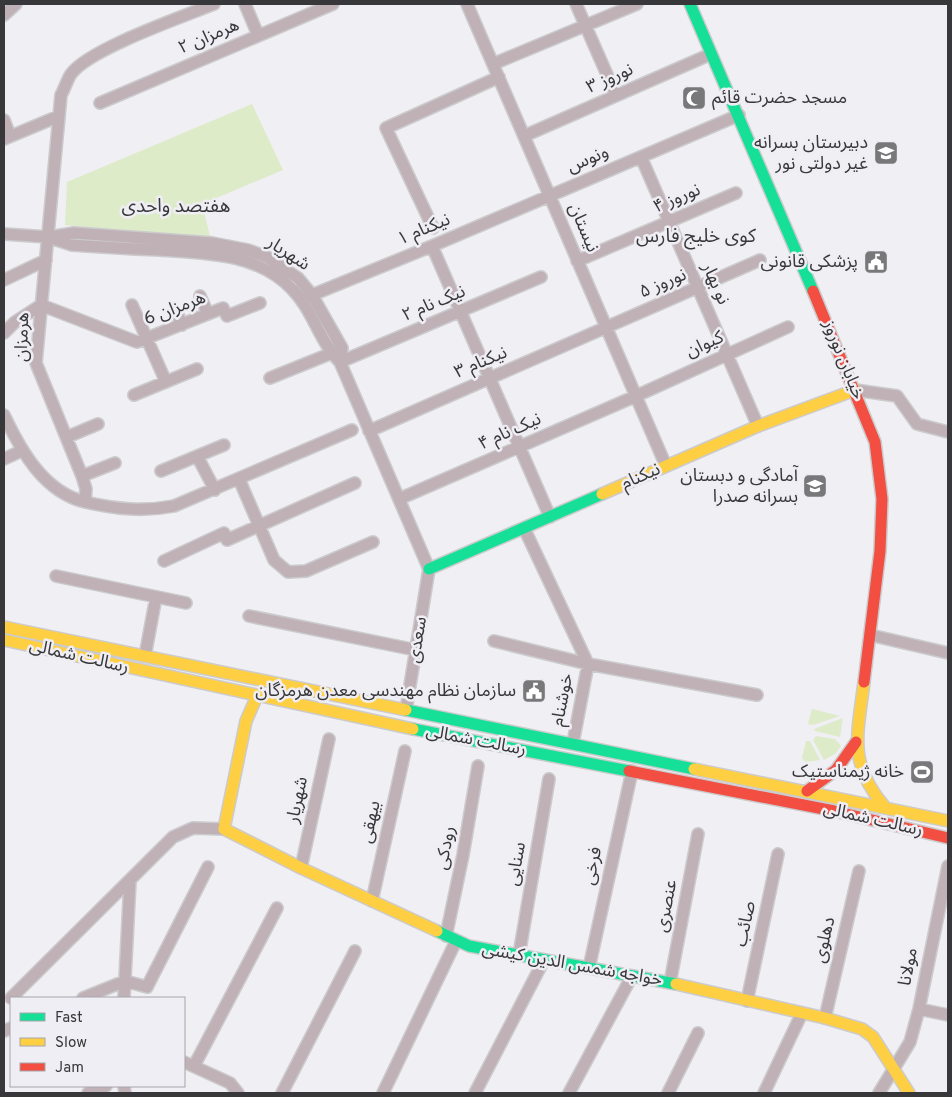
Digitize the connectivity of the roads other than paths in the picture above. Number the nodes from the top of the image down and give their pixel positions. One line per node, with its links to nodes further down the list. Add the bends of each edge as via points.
1 (15, 4): 9 (street)
2 (213, 4): 18 (street, هرمزان, via 90,58 72,74 61,95)
3 (245, 4): 11 (street)
4 (333, 4): 11 (street, هرمزان ۲)
5 (467, 4): 13 (street, نیستان)
6 (576, 4): 10 (street)
7 (637, 4): 10 (street)
8 (690, 4): 12 (street, خیابان نوروز)
9 (4, 15)
10 (586, 26): 13 (street); 15 (street)
11 (258, 35): 16 (street, هرمزان ۲)
12 (711, 54): 15 (street, نوروز ۳); 17 (street, خیابان نوروز)
13 (493, 64): 14 (street, نیستان)
14 (499, 77): 20 (street, نیستان); 26 (street, via 386,128)
15 (616, 95): 20 (street, نوروز ۳)
16 (100, 103)
17 (739, 115): 22 (street, ونوس); 55 (street, خیابان نوروز)
18 (59, 116): 21 (street); 28 (street, هرمزان)
19 (4, 120): 21 (street)
20 (524, 136): 24 (street, نیستان)
21 (7, 137)
22 (641, 156): 24 (street, ونوس); 25 (street, نو بهار)
23 (736, 194): 25 (street, نوروز ۴)
24 (549, 195): 29 (street, نیکنام ۱); 32 (street, نیستان)
25 (669, 221): 32 (street, نوروز ۴); 35 (street, نو بهار)
26 (433, 228)
27 (4, 234): 28 (street, شهریار)
28 (48, 238): 30 (street, هرمزان); 37 (street, شهریار, via 74,233 231,246 267,257 298,278)
29 (432, 246): 37 (street, نیکنام ۱); 41 (street)
30 (46, 260): 34 (street); 39 (street, هرمزان)
31 (760, 260): 35 (street, نوروز ۵)
32 (578, 261): 46 (street, نیستان)
33 (541, 277): 41 (street, نیک نام ۲)
34 (4, 280)
35 (698, 288): 46 (street, نوروز ۵); 49 (street, نو بهار)
36 (200, 296): 43 (street)
37 (308, 298): 50 (street, شهریار, via 342,348)
38 (260, 303): 43 (street, هرمزان 6, via 227,316 223,308)
39 (41, 305): 47 (street); 48 (street, هرمزان 6, via 137,342); 64 (street, هرمزان, via 36,363)
40 (132, 305): 48 (street)
41 (461, 312): 50 (street, نیک نام ۲); 53 (street)
42 (177, 313): 44 (street)
43 (208, 314): 44 (street, هرمزان 6)
44 (182, 325): 48 (street, هرمزان 6)
45 (788, 327): 49 (street, کیوان)
46 (606, 328): 53 (street, نیکنام ۳); 57 (street, نیستان)
47 (4, 333)
48 (147, 338): 54 (street)
49 (728, 354): 57 (street, کیوان); 60 (street, نو بهار)
50 (336, 358): 52 (street, نیک نام ۲); 62 (street, شهریار)
51 (197, 369): 54 (street)
52 (270, 378)
53 (490, 378): 62 (street, نیکنام ۳); 66 (street)
54 (166, 382): 56 (street)
55 (855, 390): 60 (street, نیکنام); 63 (street, via 897,396 917,424); 90 (street, خیابان نوروز, via 875,442 882,499 880,551)
56 (134, 395)
57 (636, 396): 66 (street, نیک نام ۴); 71 (street, نیستان)
58 (4, 415): 67 (street)
59 (98, 424): 64 (street)
60 (758, 426): 71 (street, نیکنام)
61 (352, 430): 74 (street)
62 (369, 430): 77 (street, شهریار)
63 (948, 432)
64 (67, 437): 73 (street, هرمزان)
65 (224, 445): 68 (street)
66 (519, 447): 77 (street, نیک نام ۴); 79 (street)
67 (21, 451): 69 (street); 78 (street, via 54,488 72,499)
68 (197, 456): 72 (street); 76 (street)
69 (4, 459)
70 (115, 463): 73 (street)
71 (666, 466): 79 (street, نیکنام)
72 (161, 471)
73 (82, 476): 78 (street, هرمزان)
74 (239, 479): 76 (street); 80 (street)
75 (356, 483): 80 (street)
76 (215, 490): 78 (street, via 174,506 150,510 122,510)
77 (399, 499): 84 (street, شهریار)
78 (85, 502)
79 (550, 517): 81 (street, نیکنام)
80 (258, 526): 82 (street, via 274,560 288,572 306,571); 83 (street, via 226,540 224,533)
81 (524, 528): 84 (street, نیکنام); 96 (street)
82 (373, 542)
83 (164, 561)
84 (429, 570): 93 (street, سعدی)
85 (56, 576): 86 (street)
86 (156, 597): 87 (street); 95 (street)
87 (186, 603)
88 (249, 616): 93 (street)
89 (4, 627): 95 (street, رسالت شمالی)
90 (870, 635): 94 (street); 104 (street, خیابان نوروز)
91 (4, 640): 97 (street, رسالت شمالی)
92 (494, 641): 96 (street)
93 (416, 650): 101 (street, سعدی)
94 (948, 653)
95 (145, 656): 97 (street); 101 (street, رسالت شمالی)
96 (588, 664): 99 (street); 105 (street, خوشنام)
97 (142, 671): 98 (street, رسالت شمالی)
98 (235, 691): 100 (street, رسالت شمالی); 102 (street)
99 (757, 695)
100 (257, 696): 102 (street); 108 (street, رسالت شمالی)
101 (406, 710): 105 (street, رسالت شمالی)
102 (246, 720): 113 (street)
103 (329, 739): 119 (street, شهریار)
104 (857, 740): 110 (street, خیابان نوروز, via 838,769); 111 (street, خیابان نوروز, via 857,760 863,779)
105 (572, 743): 110 (street, رسالت شمالی)
106 (405, 751): 123 (street, بیهقی)
107 (478, 766): 125 (street, رودکی)
108 (632, 771): 115 (street, رسالت شمالی, via 834,811); 129 (street, فرخی)
109 (549, 779): 127 (street, سنایی)
110 (807, 791): 111 (street, رسالت شمالی)
111 (884, 806): 112 (street, رسالت شمالی)
112 (948, 821)
113 (224, 829): 119 (street, خواجه شمس الدين كيشی); 121 (street, via 193,828 172,838)
114 (698, 834): 132 (street, عنصری)
115 (948, 838)
116 (778, 854): 136 (street, صائب)
117 (948, 866): 122 (street, مولانا)
118 (208, 867): 131 (street, via 147,988)
119 (302, 868): 123 (street, خواجه شمس الدين كيشی)
120 (859, 871): 140 (street, دهلوی)
121 (130, 882): 131 (street); 133 (street)
122 (944, 898): 137 (street, مولانا)
123 (372, 901): 125 (street, خواجه شمس الدين كيشی)
124 (277, 908): 142 (street)
125 (451, 938): 127 (street, خواجه شمس الدين كيشی, via 469,946); 148 (street, رودکی)
126 (355, 951): 147 (street)
127 (519, 956): 128 (street, خواجه شمس الدين كيشی)
128 (544, 960): 129 (street, خواجه شمس الدين كيشی); 149 (street)
129 (589, 968): 130 (street, خواجه شمس الدين كيشی)
130 (632, 976): 132 (street, خواجه شمس الدين كيشی); 150 (street)
131 (125, 981): 134 (street); 135 (street)
132 (670, 983): 136 (street, خواجه شمس الدين كيشی)
133 (12, 997)
134 (85, 997)
135 (124, 997)
136 (747, 1001): 138 (street, خواجه شمس الدين كيشی)
137 (919, 1009): 139 (street); 143 (street, مولانا, via 910,1042)
138 (802, 1013): 140 (street, خواجه شمس الدين كيشی); 152 (street)
139 (948, 1015)
140 (825, 1018): 143 (street, خواجه شمس الدين كيشی, via 862,1029 873,1037)
141 (698, 1033): 151 (street)
142 (189, 1064): 146 (street, via 230,1083)
143 (892, 1069): 153 (street, مولانا); 154 (street, خواجه شمس الدين كيشی)
144 (103, 1087): 145 (street)
145 (88, 1093)
146 (238, 1093)
147 (282, 1093)
148 (383, 1093)
149 (475, 1093)
150 (569, 1093)
151 (668, 1093)
152 (764, 1093)
153 (879, 1093)
154 (909, 1093)

